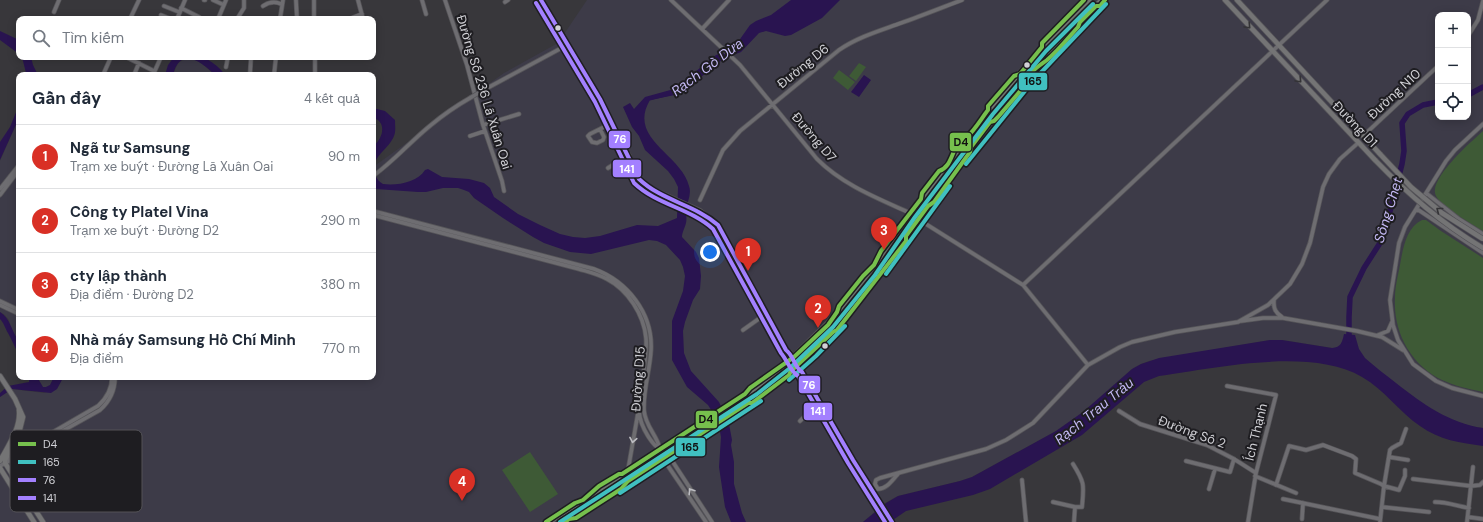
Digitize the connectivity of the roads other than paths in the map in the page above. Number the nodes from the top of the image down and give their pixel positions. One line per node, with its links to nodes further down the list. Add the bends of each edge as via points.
1 (59, 0): 30 (street)
2 (139, 0): 33 (street)
3 (185, 0): 29 (street)
4 (213, 0): 25 (street)
5 (226, 0): 25 (street)
6 (244, 0): 37 (street, via 244,8)
7 (296, 0): 39 (street)
8 (314, 0): 40 (street)
9 (358, 0): 31 (street)
10 (422, 0): 32 (street)
11 (444, 0): 71 (street, Đường Số 236 Lã Xuân Oai, via 467,65)
12 (541, 0): 44 (street)
13 (671, 0): 42 (street)
14 (729, 0): 42 (street)
15 (962, 0): 67 (street, Đường D6, via 849,43)
16 (1084, 0): 46 (main road, via 1042,43)
17 (1089, 0): 46 (main road)
18 (1102, 0): 28 (main road)
19 (1106, 0): 28 (main road, via 1100,6)
20 (1225, 0): 47 (street, Đường D1, one-way to 47)
21 (1237, 0): 45 (street, Đường D1)
22 (1326, 0): 45 (street)
23 (1483, 1): 43 (street, via 1478,20)
24 (282, 2): 27 (street); 38 (street)
25 (224, 5): 36 (street)
26 (164, 6): 29 (street)
27 (263, 6)
28 (1096, 6): 58 (main road)
29 (180, 10): 34 (street); 35 (street)
30 (54, 12)
31 (362, 14): 41 (street)
32 (426, 14)
33 (131, 16)
34 (178, 16)
35 (199, 16)
36 (219, 16)
37 (239, 16)
38 (280, 16)
39 (296, 16)
40 (314, 16)
41 (357, 16)
42 (702, 29): 67 (street, Đường D7, via 740,66)
43 (1471, 31)
44 (567, 45): 69 (street); 83 (street, bridge, via 456,106)
45 (1279, 46): 47 (street); 77 (street, Đường D1)
46 (1042, 47): 56 (main road)
47 (1272, 52): 78 (street, Đường D1, one-way to 78); 99 (street)
48 (108, 60): 60 (street)
49 (132, 60): 55 (street)
50 (160, 60): 63 (street)
51 (227, 60): 57 (street)
52 (251, 60): 64 (street)
53 (276, 60): 65 (street)
54 (315, 60): 66 (street)
55 (139, 63): 61 (street); 62 (street)
56 (1028, 64): 58 (main road); 72 (main road)
57 (226, 67)
58 (1035, 69): 75 (main road)
59 (1435, 69): 77 (street, Đường N10)
60 (104, 72)
61 (135, 72)
62 (152, 72)
63 (154, 72)
64 (250, 72)
65 (274, 72)
66 (315, 72)
67 (772, 105): 88 (street, Đường D6, via 740,131 723,150); 91 (street, Đường D7, via 830,172 849,185)
68 (519, 114): 71 (street)
69 (612, 123): 73 (street); 79 (street)
70 (1483, 124): 86 (street, via 1450,156)
71 (482, 125): 74 (street, Đường Số 236 Lã Xuân Oai)
72 (975, 127): 75 (main road); 91 (main road)
73 (600, 129): 73 (street, via 604,140 592,142 588,136)
74 (485, 131): 76 (street); 85 (street, Đường Số 236 Lã Xuân Oai)
75 (983, 132): 93 (main road)
76 (470, 136)
77 (1363, 136): 95 (street, Đường D1, one-way to 77, bridge, via 1442,213 1411,187)
78 (1358, 143): 97 (street, Đường D1, bridge, via 1408,194 1444,223); 100 (street, via 1340,159 1329,174 1302,264 1290,284)
79 (629, 155): 80 (street); 105 (street, via 643,184 655,192 700,211 718,225)
80 (608, 168)
81 (16, 169): 84 (street)
82 (16, 173): 84 (street)
83 (376, 174)
84 (3, 187): 87 (street)
85 (504, 191)
86 (1426, 193): 89 (street); 94 (street)
87 (0, 195)
88 (700, 200)
89 (1417, 209): 98 (street); 108 (street, via 1405,227 1399,243 1390,300)
90 (376, 212): 96 (street, Đường D15)
91 (910, 213): 93 (main road); 114 (main road, via 838,312)
92 (376, 216): 96 (street, Đường D15)
93 (918, 219): 99 (street); 116 (main road, via 852,309 833,332)
94 (1483, 234)
95 (1483, 239)
96 (476, 240): 111 (street, Đường D15, via 593,273 608,280 625,293 635,308 645,331); 112 (street, Đường D15, via 594,269 614,278 631,294 642,311 649,330)
97 (1483, 248)
98 (1483, 253)
99 (1022, 285): 115 (street)
100 (1274, 300): 106 (street, via 1274,309); 107 (street)
101 (0, 301): 103 (street)
102 (0, 305): 104 (street)
103 (16, 309)
104 (16, 313)
105 (767, 313): 109 (street); 114 (street)
106 (1283, 318): 107 (street); 110 (street)
107 (1238, 322): 115 (street, via 1132,342)
108 (1392, 322): 110 (street, via 1388,331); 113 (street)
109 (743, 330)
110 (1378, 335): 113 (street)
111 (646, 350): 112 (street); 122 (street, Đường D15)
112 (651, 350): 123 (street, Đường D15)
113 (1404, 351): 121 (street, via 1428,377 1452,388)
114 (792, 358): 116 (main road); 136 (main road, via 734,402)
115 (1088, 365): 150 (street, via 1033,423 1006,440 986,449)
116 (797, 366): 138 (main road); 183 (street)
117 (0, 376): 125 (street)
118 (112, 380): 132 (street, via 108,396 98,406)
119 (115, 380): 133 (street, via 112,394 100,410)
120 (1227, 386): 151 (street, Ích Thạnh, via 1276,395)
121 (1483, 396)
122 (639, 398): 123 (street); 126 (street, Đường D15)
123 (645, 398): 136 (street, Đường D15, via 644,411 647,423)
124 (817, 404): 128 (street)
125 (18, 406): 130 (street); 131 (street, via 23,420)
126 (638, 410): 136 (street, Đường D15, via 641,425 654,446); 147 (street, one-way to 147)
127 (1119, 411): 139 (street, Đường Số 2, via 1140,424 1207,445)
128 (800, 421)
129 (1406, 429): 137 (street, via 1401,443 1391,448)
130 (16, 430)
131 (20, 430)
132 (57, 430)
133 (63, 430)
134 (10, 444): 142 (street)
135 (10, 449): 142 (street)
136 (660, 449): 138 (main road); 147 (main road)
137 (1389, 457): 140 (street); 157 (street)
138 (668, 458): 176 (main road); 181 (street, via 666,463); 182 (street, one-way to 138)
139 (1234, 459): 146 (street, via 1230,472); 151 (street, Đường Số 2)
140 (1408, 460)
141 (1186, 461): 146 (street)
142 (3, 462): 144 (street); 149 (street)
143 (1073, 464): 166 (street, via 1084,488 1082,507)
144 (0, 467): 155 (street)
145 (1473, 467): 158 (street)
146 (1216, 469): 159 (street)
147 (628, 470): 162 (main road)
148 (1405, 470): 157 (street, via 1399,490)
149 (10, 472)
150 (898, 474): 150 (street, via 880,478 875,484 878,489 883,489)
151 (1255, 475): 156 (street, Đường Số 2); 186 (street, Ích Thạnh)
152 (1413, 479): 158 (street)
153 (1022, 480): 184 (street)
154 (1483, 482): 158 (street)
155 (10, 483)
156 (1276, 485): 157 (street, via 1289,446 1306,450 1323,445 1354,456 1355,473); 160 (street, Đường Số 2)
157 (1384, 486): 167 (street)
158 (1471, 486): 168 (street)
159 (1210, 489)
160 (1296, 493)
161 (1283, 499): 165 (street)
162 (580, 502): 179 (main road); 180 (main road)
163 (1053, 502): 166 (street)
164 (1435, 502): 168 (street)
165 (1303, 503): 173 (street); 175 (street)
166 (1075, 507): 185 (street)
167 (1382, 507): 171 (street); 175 (street)
168 (1469, 508): 172 (street)
169 (28, 512): 177 (street)
170 (36, 512): 178 (street)
171 (1429, 512)
172 (1468, 517): 174 (street); 187 (street)
173 (1302, 519)
174 (1483, 519)
175 (1380, 520)
176 (567, 521)
177 (34, 522)
178 (43, 522)
179 (546, 522)
180 (549, 522)
181 (706, 522)
182 (712, 522)
183 (892, 522)
184 (1026, 522)
185 (1074, 522)
186 (1248, 522)
187 (1467, 522)

